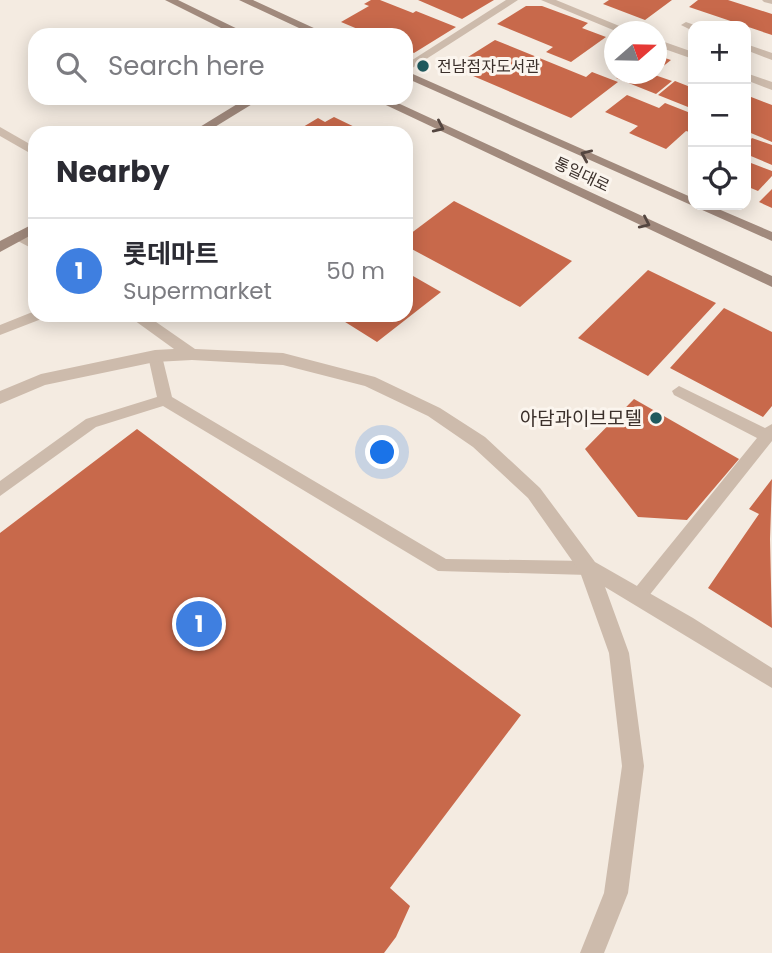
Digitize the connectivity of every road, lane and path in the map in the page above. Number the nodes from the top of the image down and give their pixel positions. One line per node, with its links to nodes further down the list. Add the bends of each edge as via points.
1 (170, 0): 6 (street)
2 (244, 0): 7 (street)
3 (513, 0): 12 (street)
4 (550, 1): 5 (street)
5 (604, 22)
6 (229, 28)
7 (307, 28)
8 (667, 46): 10 (street)
9 (751, 49): 11 (lane)
10 (688, 54)
11 (772, 57)
12 (413, 66)
13 (413, 74): 21 (street, 통일대로, one-way to 13)
14 (751, 78): 15 (street)
15 (772, 86)
16 (245, 105): 18 (street)
17 (392, 105): 28 (street, 통일대로, one-way to 28)
18 (208, 126)
19 (0, 131): 20 (street)
20 (28, 148)
21 (688, 201)
22 (710, 210): 25 (street)
23 (28, 231): 24 (street)
24 (19, 236): 26 (street); 27 (street)
25 (772, 237)
26 (28, 242)
27 (0, 247)
28 (772, 282)
29 (28, 319): 31 (lane)
30 (145, 322): 32 (street)
31 (0, 330)
32 (192, 354): 33 (street); 39 (street, via 283,359 369,381 434,412 480,442 534,493)
33 (155, 356): 35 (street, via 41,380); 36 (lane)
34 (679, 391): 37 (lane)
35 (0, 398)
36 (165, 400): 38 (lane, via 91,423); 39 (lane, via 444,566)
37 (769, 433): 40 (lane)
38 (0, 490)
39 (588, 568): 40 (street); 42 (street, via 619,653 634,766 616,893)
40 (638, 597): 41 (street)
41 (772, 680)
42 (592, 953)

